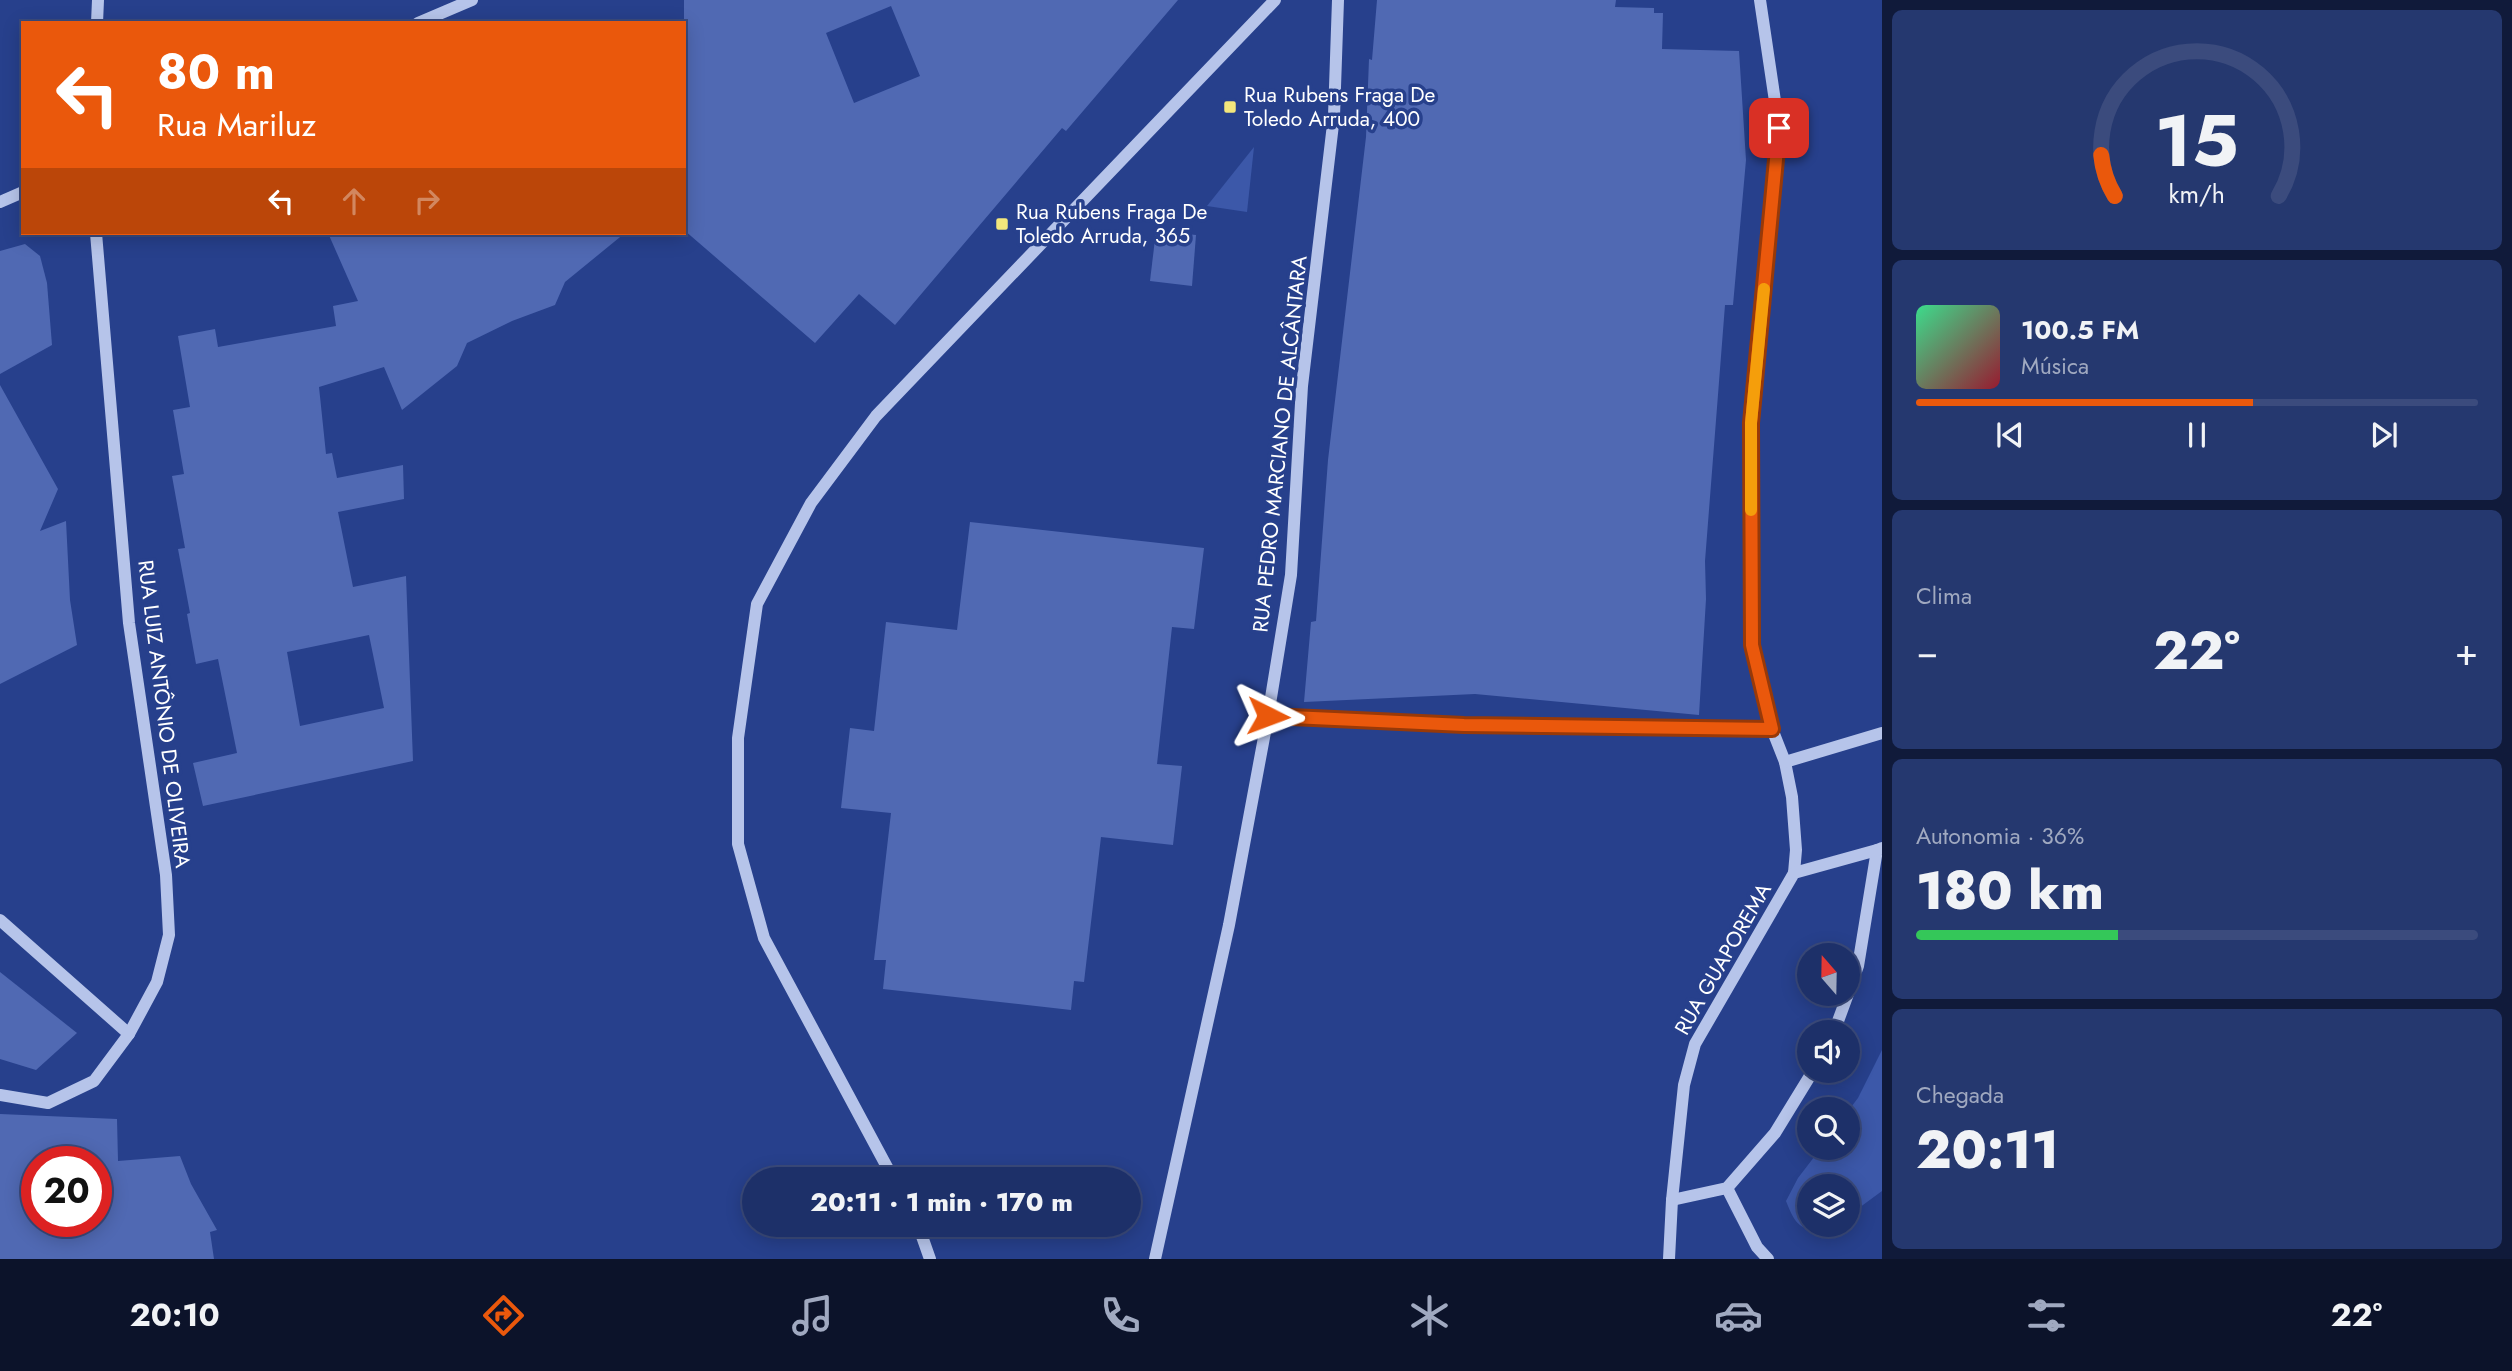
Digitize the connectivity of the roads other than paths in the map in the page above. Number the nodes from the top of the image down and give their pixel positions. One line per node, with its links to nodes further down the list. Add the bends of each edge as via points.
1 (98, 0): 6 (street)
2 (472, 0): 7 (street)
3 (1275, 0): 22 (street, via 876,416 811,503 757,604 738,738 738,844 764,938)
4 (1338, 0): 11 (street, RUA PEDRO MARCIANO DE ALCÂNTARA, via 1334,116 1302,386 1290,575)
5 (1760, 0): 12 (street, via 1779,128 1751,423 1752,645)
6 (97, 21)
7 (423, 21)
8 (21, 193): 9 (street)
9 (0, 202)
10 (96, 235): 19 (street, RUA LUIZ ANTÔNIO DE OLIVEIRA, via 129,623 166,875 169,936 157,982)
11 (1268, 716): 12 (street, via 1464,725); 27 (street, RUA PEDRO MARCIANO DE ALCÂNTARA, via 1229,925)
12 (1772, 729): 14 (street)
13 (1882, 733): 14 (street)
14 (1785, 762): 16 (street, via 1792,797)
15 (1880, 849): 16 (street, RUA GUAPOREMA); 18 (street, RUA GUAPOREMA)
16 (1794, 873): 24 (street, RUA GUAPOREMA, via 1695,1044 1684,1085)
17 (0, 920): 19 (street)
18 (1860, 955)
19 (129, 1034): 21 (street, RUA LUIZ ANTÔNIO DE OLIVEIRA, via 94,1081 48,1103)
20 (1806, 1083): 23 (street, via 1775,1133)
21 (0, 1095)
22 (887, 1167)
23 (1727, 1188): 24 (street); 29 (street, via 1757,1247)
24 (1672, 1200): 28 (street, RUA GUAPOREMA)
25 (922, 1237): 26 (street)
26 (930, 1259)
27 (1155, 1259)
28 (1670, 1259)
29 (1768, 1259)

